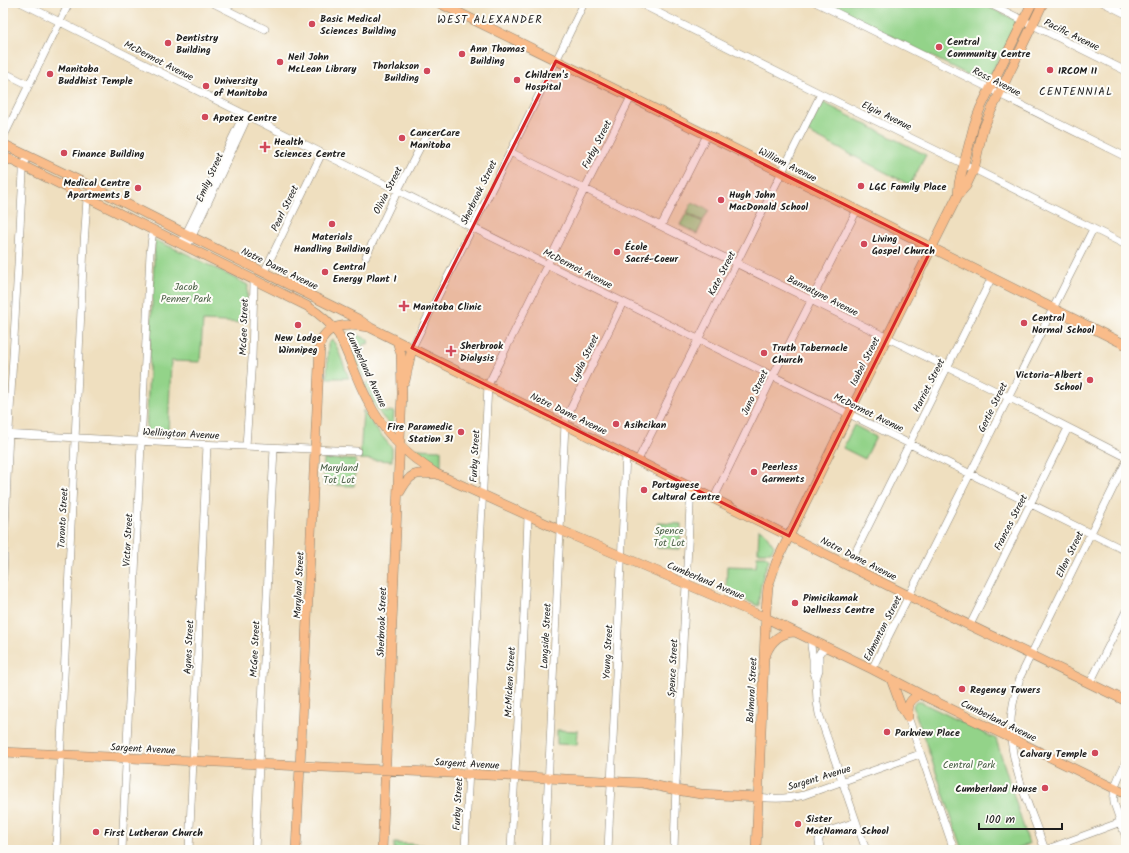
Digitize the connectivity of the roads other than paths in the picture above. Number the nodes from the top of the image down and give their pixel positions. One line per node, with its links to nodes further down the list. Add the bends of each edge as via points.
1 (22, 3): 13 (street, McDermot Avenue)
2 (69, 3): 13 (street)
3 (213, 3): 15 (street)
4 (440, 3): 16 (main road, William Avenue)
5 (584, 3): 16 (street, Sherbrook Street)
6 (639, 3): 21 (street, Elgin Avenue)
7 (816, 3): 20 (street, Ross Avenue)
8 (988, 3): 14 (street, Pacific Avenue)
9 (1032, 3): 14 (main road, Isabel Street)
10 (1043, 3): 14 (main road, Isabel Street)
11 (1104, 3): 12 (street)
12 (1126, 14)
13 (60, 22): 19 (street); 24 (street, McDermot Avenue)
14 (1028, 23): 17 (street, Pacific Avenue); 20 (main road, Isabel Street); 22 (main road, Isabel Street)
15 (265, 29)
16 (556, 61): 23 (main road, William Avenue); 29 (street, Sherbrook Street)
17 (1126, 71)
18 (3, 72): 19 (street)
19 (29, 85): 27 (street)
20 (990, 89): 22 (street, Ross Avenue); 34 (main road, Isabel Street, via 976,120)
21 (821, 94): 34 (street, Elgin Avenue); 37 (street, Kate Street)
22 (999, 94): 33 (street, Ross Avenue); 36 (main road, Isabel Street, via 984,130)
23 (631, 97): 26 (main road, William Avenue); 39 (street, Furby Street)
24 (246, 115): 30 (street, McDermot Avenue); 48 (street, Emily Street)
25 (427, 134): 40 (street, Olivia Street)
26 (707, 135): 37 (main road, William Avenue); 44 (street)
27 (3, 138)
28 (3, 144): 32 (main road, Notre Dame Avenue)
29 (510, 152): 39 (street, Bannatyne Avenue); 45 (street, Sherbrook Street)
30 (322, 153): 40 (street, McDermot Avenue); 55 (street, Pearl Street)
31 (3, 156): 35 (main road)
32 (28, 156): 35 (street); 38 (main road, Notre Dame Avenue)
33 (1126, 157)
34 (964, 164): 36 (street, Elgin Avenue); 41 (main road, Isabel Street)
35 (23, 167): 42 (main road); 76 (street)
36 (974, 169): 41 (main road, Isabel Street); 46 (street, Elgin Avenue)
37 (782, 173): 43 (main road, William Avenue); 53 (street, Kate Street)
38 (92, 188): 42 (street, Toronto Street); 48 (main road, Notre Dame Avenue)
39 (584, 188): 44 (street, Bannatyne Avenue); 54 (street, Furby Street)
40 (398, 190): 45 (street, McDermot Avenue); 52 (street, Olivia Street)
41 (958, 196): 51 (main road, Isabel Street)
42 (87, 199): 47 (main road); 77 (street, Toronto Street)
43 (857, 210): 51 (main road, William Avenue); 58 (street, Juno Street)
44 (661, 226): 53 (street, Bannatyne Avenue)
45 (473, 227): 54 (street, McDermot Avenue); 67 (street, Sherbrook Street)
46 (1093, 229): 50 (street, Elgin Avenue); 60 (street, Gertie Street)
47 (154, 231): 49 (main road); 78 (street, Victor Street, via 150,253)
48 (188, 236): 49 (street, Emily Street); 55 (main road, Notre Dame Avenue)
49 (184, 245): 57 (main road)
50 (1126, 245)
51 (932, 248): 56 (main road, William Avenue); 63 (main road, Isabel Street)
52 (366, 256)
53 (737, 263): 58 (street, Bannatyne Avenue); 64 (street, Kate Street)
54 (548, 264): 59 (street, McDermot Avenue); 70 (street, Furby Street)
55 (264, 272): 62 (main road, Notre Dame Avenue)
56 (992, 277): 60 (main road, William Avenue); 68 (street, Harriet Street)
57 (254, 281): 61 (main road, via 307,306 320,314); 82 (street, McGee Street)
58 (811, 301): 63 (street, Bannatyne Avenue); 69 (street, Juno Street)
59 (623, 302): 64 (street, McDermot Avenue); 74 (street, Lydia Street)
60 (1053, 308): 66 (main road, William Avenue); 72 (street, Gertie Street)
61 (334, 328): 62 (main road, via 350,325); 81 (main road, Cumberland Avenue, via 345,347 370,406); 84 (main road, Maryland Street, via 323,337 320,345)
62 (372, 328): 65 (main road, Notre Dame Avenue)
63 (887, 338): 68 (street, Bannatyne Avenue); 73 (main road, Isabel Street)
64 (698, 339): 69 (street, McDermot Avenue); 88 (street, Kate Street)
65 (397, 341): 67 (main road, Notre Dame Avenue); 71 (main road, Sherbrook Street, via 401,354)
66 (1126, 345)
67 (412, 348): 70 (main road, Notre Dame Avenue); 71 (main road, Sherbrook Street)
68 (948, 368): 72 (street, Bannatyne Avenue); 79 (street, Harriet Street)
69 (773, 376): 73 (street, McDermot Avenue); 95 (street, Juno Street)
70 (488, 385): 74 (main road, Notre Dame Avenue); 93 (street, Furby Street)
71 (402, 394): 81 (main road, Sherbrook Street)
72 (1008, 397): 75 (street, Bannatyne Avenue); 90 (street, Gertie Street)
73 (850, 413): 79 (street, McDermot Avenue); 100 (main road, Isabel Street)
74 (565, 424): 86 (main road, Notre Dame Avenue); 98 (street, Langside Street)
75 (1068, 428): 87 (street, Bannatyne Avenue); 96 (street, Frances Street)
76 (6, 434): 77 (street, Wellington Avenue); 104 (street)
77 (76, 438): 78 (street, Wellington Avenue); 125 (street, Toronto Street)
78 (141, 441): 80 (street, Wellington Avenue); 126 (street, Victor Street)
79 (910, 443): 90 (street, McDermot Avenue); 103 (street, Harriet Street)
80 (207, 445): 82 (street, Wellington Avenue); 127 (street, Agnes Street)
81 (400, 445): 91 (main road, Cumberland Avenue); 94 (main road, Sherbrook Street)
82 (246, 446): 83 (street, Wellington Avenue)
83 (274, 448): 84 (street, Wellington Avenue); 129 (street, McGee Street)
84 (316, 450): 85 (street, Wellington Avenue); 130 (main road, Maryland Street)
85 (358, 451)
86 (626, 454): 88 (main road, Notre Dame Avenue); 102 (street, Young Street)
87 (1126, 456)
88 (638, 460): 92 (main road, Notre Dame Avenue)
89 (1126, 462): 99 (street, Ellen Street)
90 (970, 473): 96 (street, McDermot Avenue); 106 (street, Gertie Street)
91 (437, 474): 93 (main road, Cumberland Avenue); 94 (main road, via 420,473 412,476 405,482)
92 (691, 486): 95 (main road, Notre Dame Avenue); 105 (street, Spence Street)
93 (482, 495): 97 (main road, Cumberland Avenue); 132 (street, Furby Street)
94 (398, 496): 131 (main road, Sherbrook Street)
95 (714, 498): 100 (main road, Notre Dame Avenue)
96 (1031, 503): 99 (street, McDermot Avenue); 109 (street, Frances Street)
97 (528, 515): 98 (main road, Cumberland Avenue); 133 (street, McMicken Street)
98 (560, 530): 102 (main road, Cumberland Avenue); 134 (street, Langside Street)
99 (1090, 532): 101 (street, McDermot Avenue); 113 (street, Ellen Street)
100 (789, 536): 103 (main road, Notre Dame Avenue); 108 (main road, Balmoral Street, via 770,582)
101 (1126, 550)
102 (622, 556): 105 (main road, Cumberland Avenue); 135 (street, Young Street)
103 (849, 565): 106 (main road, Notre Dame Avenue)
104 (3, 578)
105 (686, 583): 108 (main road, Cumberland Avenue); 138 (street, Spence Street)
106 (909, 596): 109 (main road, Notre Dame Avenue); 115 (street, Edmonton Street)
107 (1126, 611): 118 (street)
108 (766, 618): 110 (main road, Cumberland Avenue); 114 (main road, Balmoral Street)
109 (970, 625): 113 (main road, Notre Dame Avenue)
110 (794, 632): 111 (main road, Cumberland Avenue); 114 (main road, via 777,638 768,647)
111 (811, 639): 112 (main road, Cumberland Avenue); 116 (street)
112 (827, 647): 115 (main road, Cumberland Avenue); 116 (street, via 819,654)
113 (1030, 655): 118 (main road, Notre Dame Avenue); 122 (street, Ellen Street, via 1014,693)
114 (764, 658): 140 (main road, Balmoral Street)
115 (872, 669): 117 (main road, Cumberland Avenue)
116 (816, 679): 136 (street, via 818,707)
117 (891, 679): 119 (main road, Cumberland Avenue); 121 (main road)
118 (1090, 683): 120 (main road, Notre Dame Avenue)
119 (920, 694): 121 (main road, via 909,703); 122 (main road, Cumberland Avenue)
120 (1126, 701)
121 (908, 717): 124 (street)
122 (1011, 738): 137 (main road, Cumberland Avenue); 159 (street, Ellen Street, via 1016,765)
123 (3, 752): 125 (main road, Sargent Avenue)
124 (920, 754): 136 (street, Sargent Avenue); 158 (street)
125 (60, 755): 126 (main road, Sargent Avenue); 144 (street, Toronto Street)
126 (127, 758): 127 (main road, Sargent Avenue); 145 (street, Victor Street)
127 (193, 761): 129 (main road, Sargent Avenue); 146 (street, Agnes Street)
128 (1126, 762): 137 (street)
129 (259, 764): 130 (main road, Sargent Avenue); 147 (street, McGee Street)
130 (300, 766): 131 (main road, Sargent Avenue); 148 (main road, Maryland Street)
131 (386, 770): 132 (main road, Sargent Avenue); 149 (main road, Sherbrook Street)
132 (469, 774): 133 (main road, Sargent Avenue); 150 (street, Furby Street)
133 (514, 776): 134 (main road, Sargent Avenue); 151 (street, McMicken Street)
134 (549, 778): 135 (main road, Sargent Avenue); 152 (street, Langside Street)
135 (611, 782): 138 (main road, Sargent Avenue, via 643,783); 153 (street, Young Street)
136 (842, 782): 140 (street, Sargent Avenue, via 790,798); 141 (street)
137 (1115, 788): 139 (main road, Cumberland Avenue); 142 (street, via 1114,803)
138 (676, 790): 140 (main road, Sargent Avenue, via 718,796); 154 (street, Spence Street)
139 (1126, 794)
140 (758, 797): 155 (main road, Balmoral Street)
141 (856, 822): 156 (street, via 821,834 818,841); 157 (street)
142 (1121, 822): 143 (street); 159 (street)
143 (1126, 838)
144 (56, 850)
145 (122, 850)
146 (189, 850)
147 (255, 850)
148 (296, 850)
149 (382, 850)
150 (465, 850)
151 (511, 850)
152 (545, 850)
153 (608, 850)
154 (674, 850)
155 (756, 850)
156 (821, 850)
157 (866, 850)
158 (954, 850)
159 (1045, 850)

